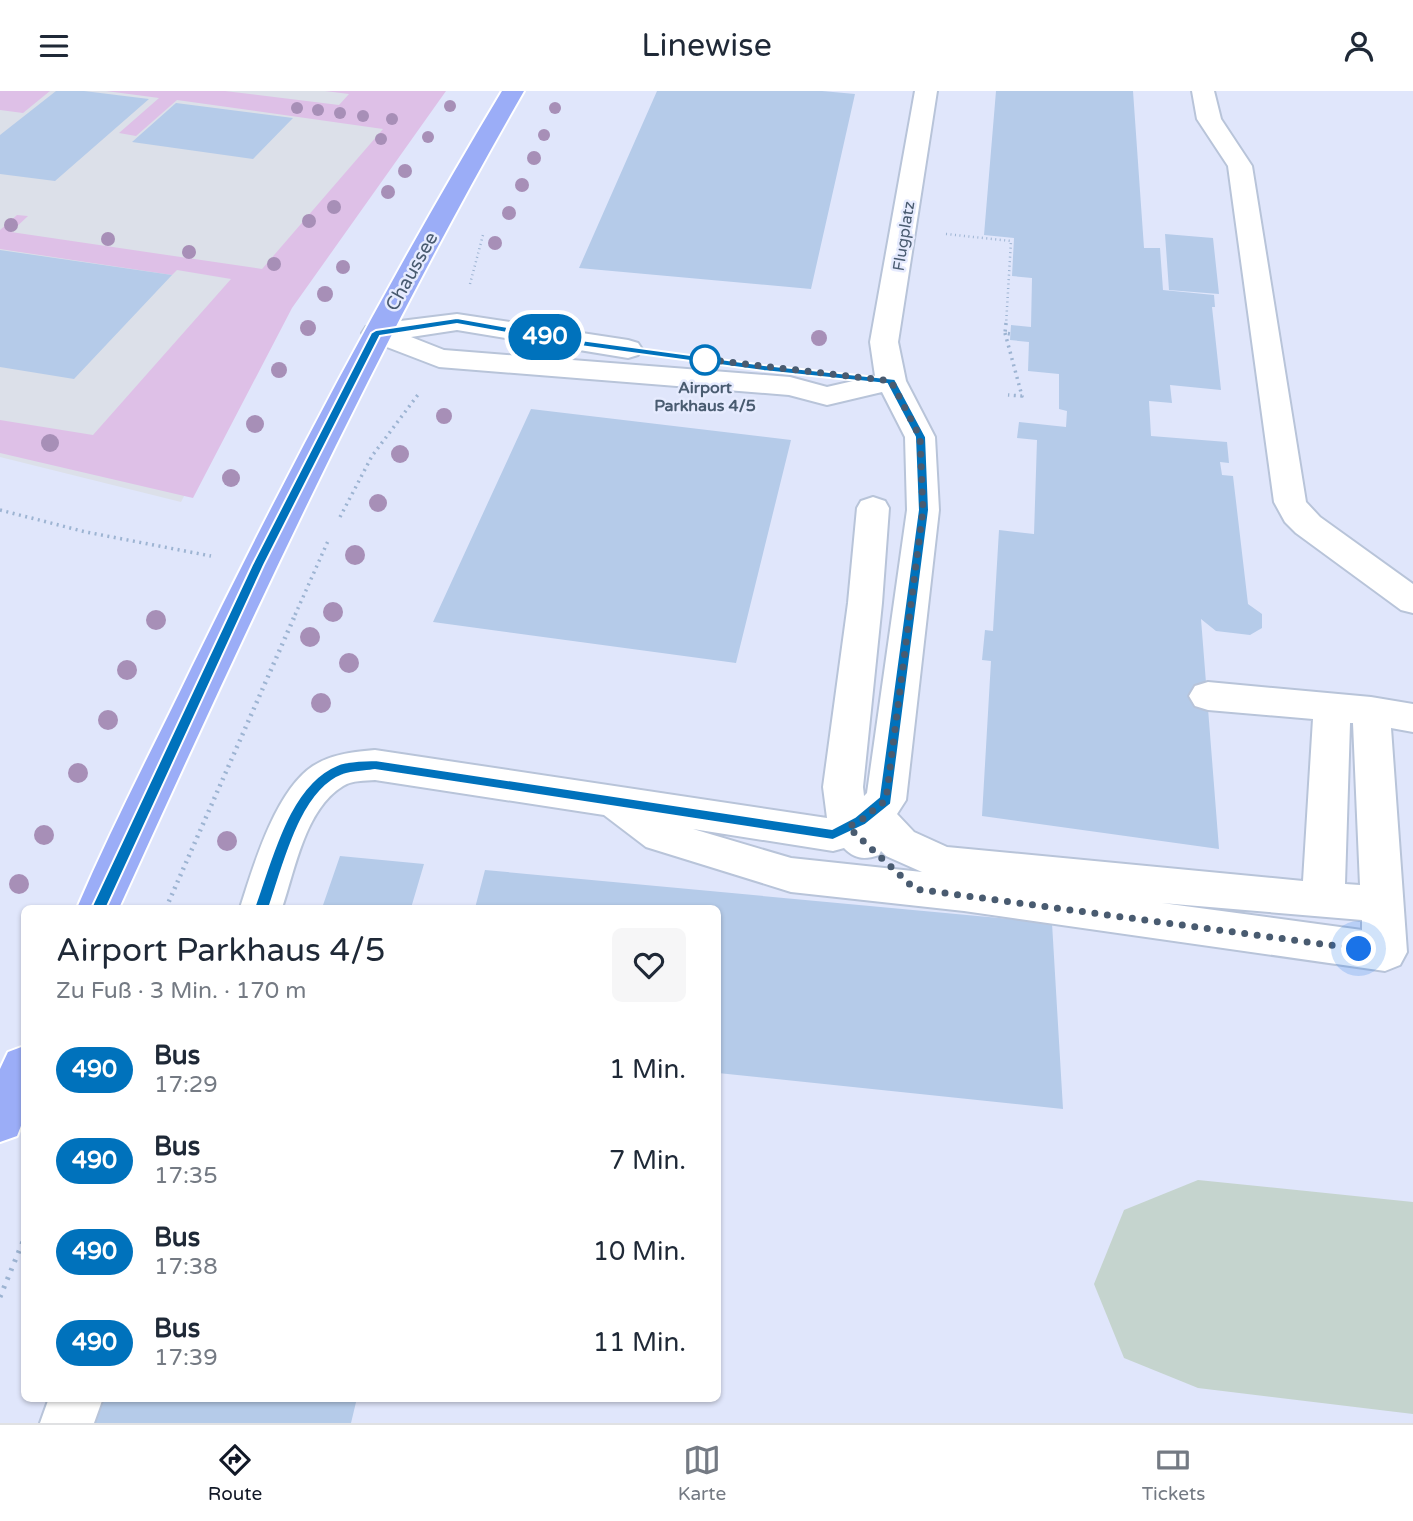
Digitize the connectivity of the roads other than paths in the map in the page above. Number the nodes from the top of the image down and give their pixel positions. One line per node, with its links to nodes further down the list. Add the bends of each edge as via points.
1 (513, 91): 4 (main road, Chaussee)
2 (926, 91): 5 (street, Flugplatz, via 884,342)
3 (1203, 91): 7 (street, via 1209,119 1240,166 1290,502 1308,525)
4 (376, 333): 5 (street, via 457,321 573,342); 5 (street, via 439,358 790,386 827,396); 16 (main road, Chaussee, via 258,565)
5 (891, 381): 12 (street, Flugplatz, via 920,437 923,510 886,800)
6 (873, 508): 12 (street, via 843,787)
7 (1413, 601)
8 (1208, 696): 9 (street)
9 (1352, 709): 10 (street); 14 (street); 15 (street)
10 (1413, 718)
11 (612, 801): 12 (street, via 833,835); 13 (street, via 660,836 791,875); 17 (street, via 375,765 341,769 316,783 296,815)
12 (860, 820): 13 (street); 14 (street, via 942,863)
13 (915, 889): 15 (street, via 1385,952)
14 (1323, 900): 15 (street)
15 (1382, 904)
16 (99, 905)
17 (262, 905)
18 (21, 1074): 19 (main road)
19 (0, 1120)
20 (75, 1402): 21 (street)
21 (67, 1423)

